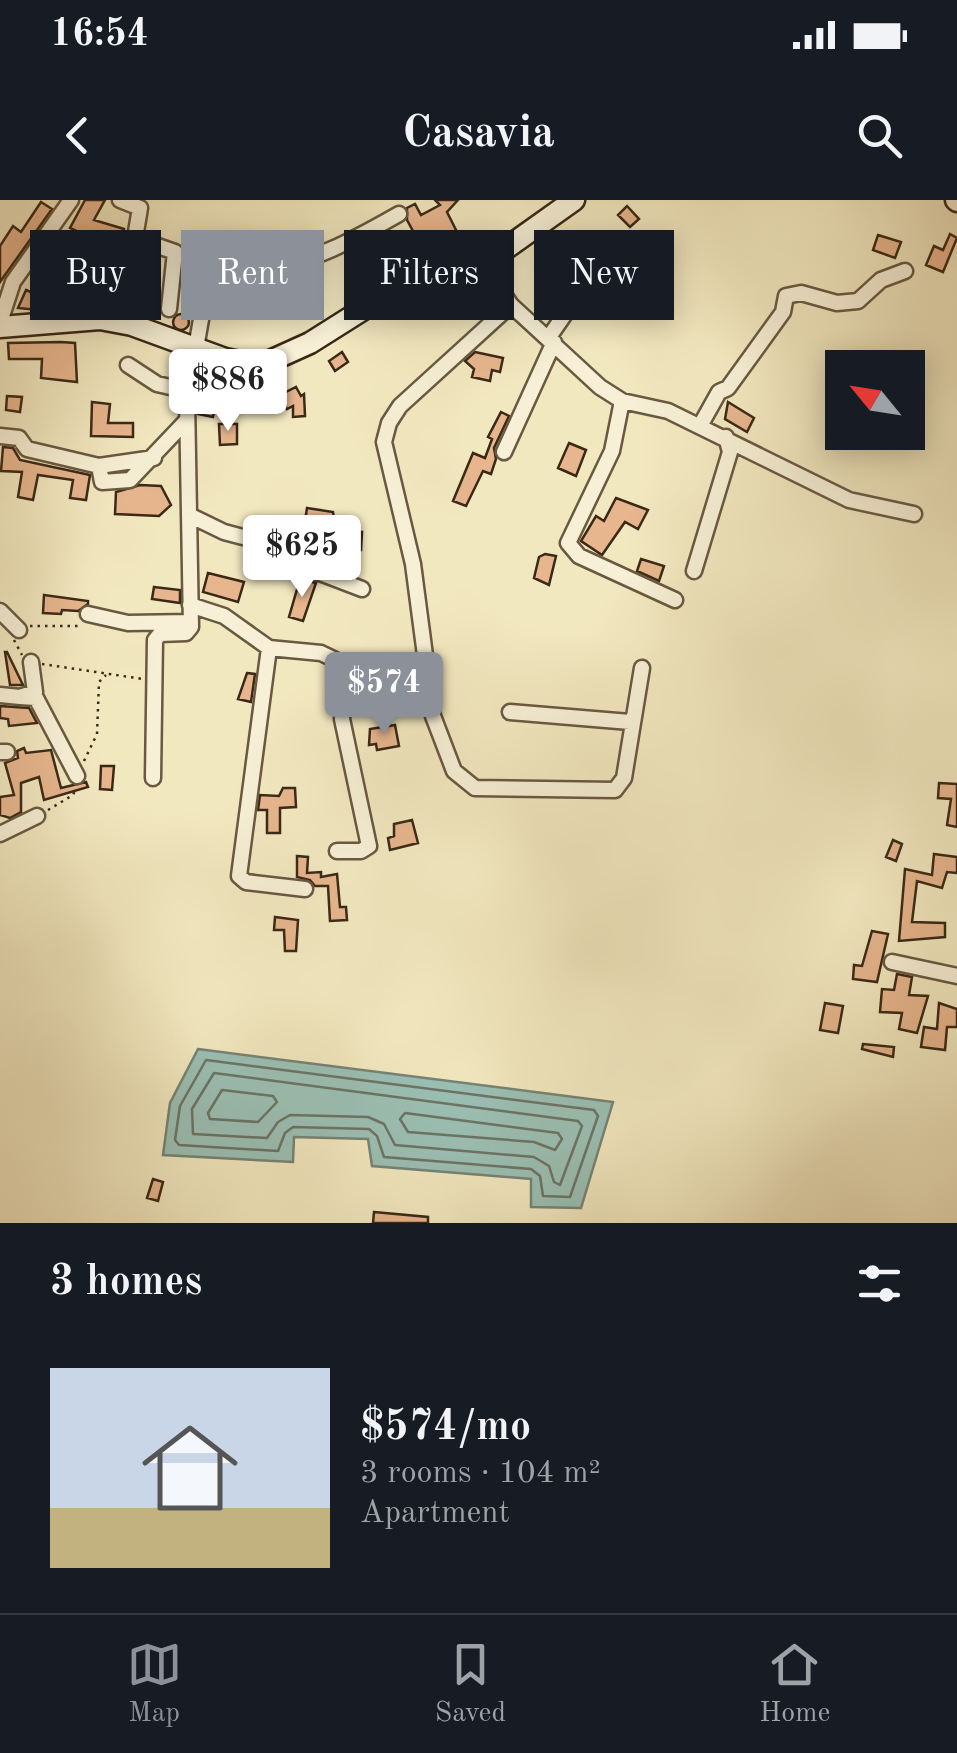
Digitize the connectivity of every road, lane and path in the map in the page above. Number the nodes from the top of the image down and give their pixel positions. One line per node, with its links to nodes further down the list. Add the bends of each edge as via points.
1 (71, 200): 7 (street)
2 (120, 200): 9 (street, via 140,208 135,238 175,252)
3 (574, 200): 5 (main road)
4 (398, 214): 15 (street, via 354,239 268,268 228,263 196,269 203,308)
5 (514, 243)
6 (904, 271): 20 (street, via 858,302 786,296 783,312)
7 (3, 303): 13 (street)
8 (514, 308): 14 (street)
9 (169, 309)
10 (346, 320): 15 (main road, via 276,362 245,365)
11 (495, 320): 44 (street, via 400,406 384,442 413,564 432,716 454,771 476,788 615,790 624,778)
12 (565, 320): 14 (street)
13 (0, 324): 15 (main road, via 132,324)
14 (552, 340): 18 (street); 23 (street)
15 (198, 350): 17 (street)
16 (128, 366): 17 (street, via 158,384)
17 (188, 391): 19 (street)
18 (622, 401): 20 (street); 30 (street, via 612,451 568,542 579,556)
19 (187, 420): 21 (street, via 154,458 98,466); 25 (street)
20 (700, 426): 22 (street)
21 (0, 436)
22 (726, 437): 24 (street, via 850,500); 28 (street, via 730,452)
23 (504, 452)
24 (914, 514)
25 (189, 515): 26 (street); 31 (street)
26 (278, 548): 27 (street); 29 (street, via 279,569 307,568)
27 (303, 553)
28 (694, 571)
29 (362, 589)
30 (674, 600)
31 (190, 604): 34 (street); 36 (street, via 224,616)
32 (0, 611): 35 (street)
33 (87, 620): 34 (street); 35 (path)
34 (190, 622): 40 (street, via 186,633 158,636)
35 (19, 630): 37 (path, via 19,652)
36 (269, 648): 49 (street, via 321,653 348,666 342,719 369,846); 50 (street, via 239,876)
37 (31, 662): 39 (path); 42 (street, via 35,692)
38 (642, 668): 44 (street)
39 (107, 674): 40 (path); 45 (path, via 99,682 96,734)
40 (154, 678): 46 (street)
41 (0, 694): 42 (street)
42 (20, 697): 45 (street, via 36,698)
43 (510, 712): 44 (street)
44 (630, 722)
45 (77, 776): 47 (path, via 74,795)
46 (153, 778)
47 (37, 816): 48 (street)
48 (0, 834)
49 (337, 851)
50 (305, 889)
51 (892, 962): 52 (street)
52 (957, 976)

